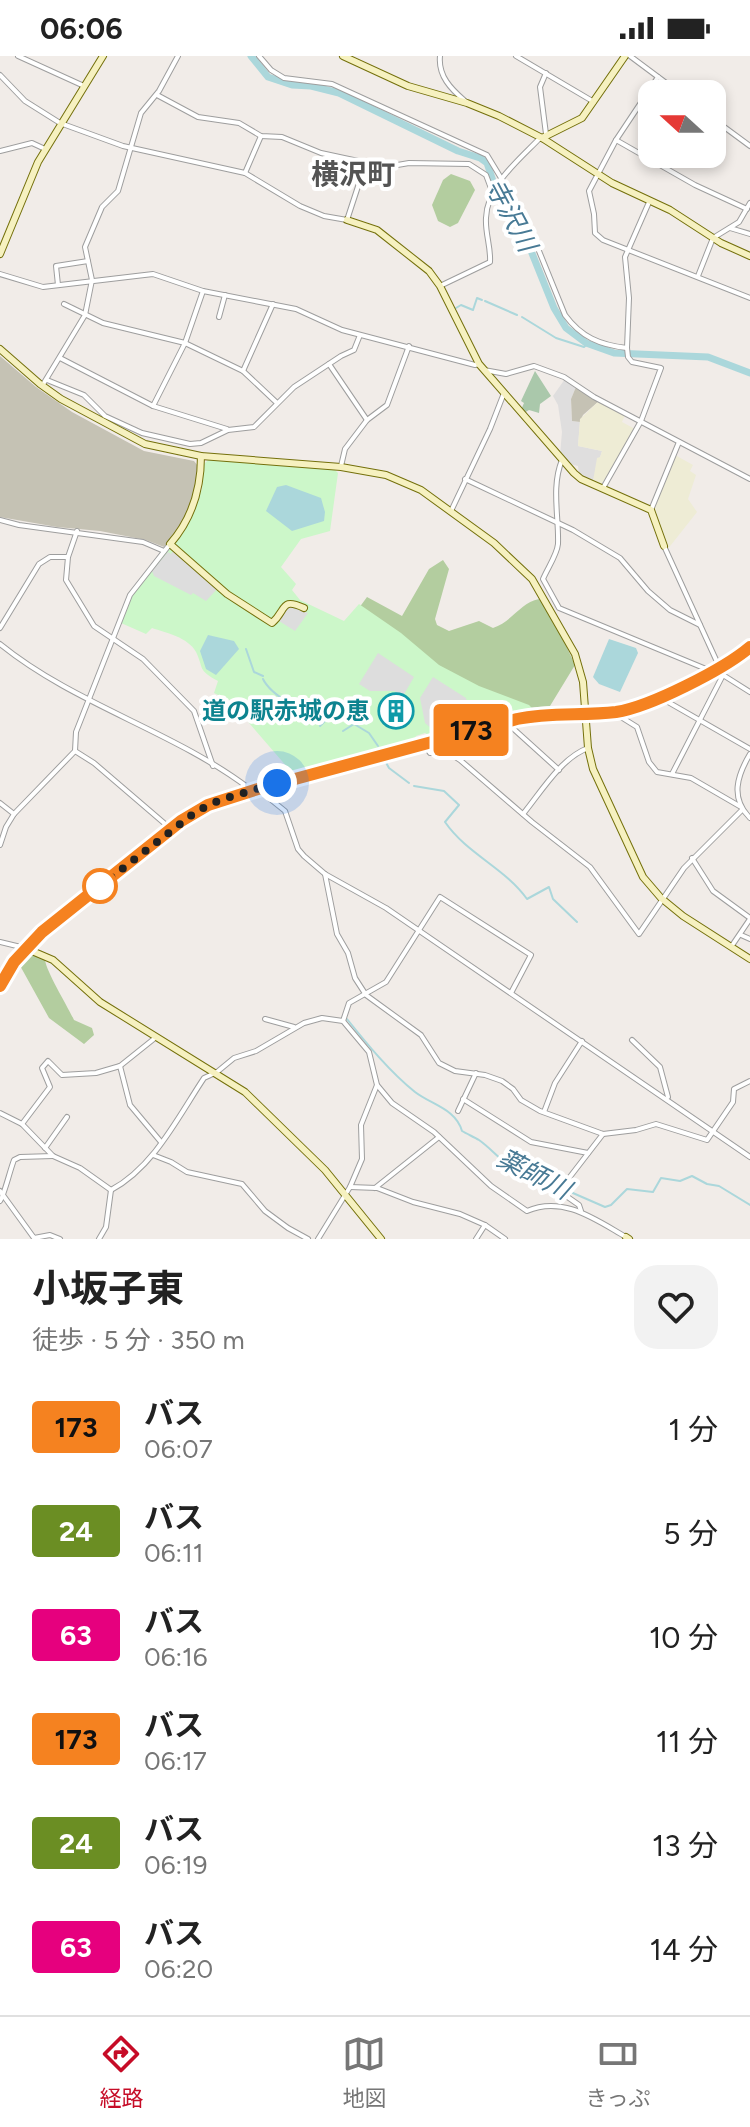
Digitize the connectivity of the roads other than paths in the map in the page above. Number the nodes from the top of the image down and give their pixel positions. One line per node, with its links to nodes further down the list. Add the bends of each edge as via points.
1 (18, 56): 14 (street)
2 (103, 56): 14 (street)
3 (170, 56): 9 (street)
4 (259, 56): 30 (street, via 284,78 332,84 482,152)
5 (343, 56): 17 (street, via 423,92)
6 (440, 56): 17 (street, via 443,77)
7 (516, 56): 10 (street)
8 (628, 56): 12 (street); 16 (street)
9 (177, 57): 15 (street)
10 (546, 73): 16 (street); 21 (street, via 540,87)
11 (0, 75): 18 (street, via 25,101)
12 (658, 77): 13 (street); 22 (street)
13 (662, 80)
14 (84, 86): 18 (street)
15 (157, 95): 20 (street, via 198,117 239,123); 24 (street, via 141,113)
16 (594, 102): 21 (street, via 574,124)
17 (467, 103): 21 (street)
18 (60, 123): 24 (street); 25 (street)
19 (726, 128): 23 (street)
20 (261, 136): 27 (street, via 282,137 321,153); 29 (street)
21 (543, 136): 28 (street); 30 (street)
22 (616, 140): 28 (street); 34 (street)
23 (750, 146)
24 (130, 147): 29 (street); 42 (street, via 118,191 102,207 85,247)
25 (45, 149): 26 (street, via 32,143); 40 (street)
26 (0, 151)
27 (366, 162): 31 (street, via 386,167 469,164 486,175); 35 (street)
28 (597, 172): 32 (street); 39 (street, via 589,191 595,233)
29 (245, 173): 35 (street, via 300,206)
30 (501, 180): 31 (street); 59 (street, via 526,219 569,321 599,343)
31 (493, 190): 47 (street, via 486,218 490,262)
32 (650, 200): 38 (street); 39 (street)
33 (750, 203): 34 (street)
34 (747, 209): 36 (street)
35 (347, 220): 47 (street, via 377,230)
36 (730, 228): 37 (street); 38 (street)
37 (750, 234)
38 (713, 238): 41 (street); 44 (street)
39 (628, 251): 44 (street); 59 (street)
40 (0, 254)
41 (750, 256)
42 (88, 261): 45 (street); 46 (street, via 56,266)
43 (0, 274): 46 (street, via 37,287)
44 (698, 276): 50 (street)
45 (92, 280): 46 (street); 48 (street, via 147,273); 53 (street)
46 (58, 285)
47 (440, 286): 62 (street)
48 (203, 291): 49 (street); 56 (street)
49 (225, 295): 52 (street); 54 (street)
50 (750, 298)
51 (64, 304): 53 (street)
52 (273, 304): 55 (street); 63 (street)
53 (85, 315): 56 (street); 60 (street)
54 (219, 317)
55 (360, 335): 57 (street); 61 (street, via 354,350)
56 (185, 343): 63 (street); 67 (street)
57 (409, 346): 62 (street); 68 (street, via 387,405)
58 (0, 349): 64 (street)
59 (627, 349): 69 (street, via 632,362 661,368)
60 (60, 358): 64 (street); 67 (street)
61 (329, 364): 66 (street); 68 (street)
62 (482, 367): 65 (street); 69 (street, via 506,374 536,367 567,378)
63 (243, 371): 66 (street)
64 (44, 383): 72 (street, via 84,395 105,416 142,433); 73 (street, via 107,426 145,444)
65 (504, 393): 74 (street); 76 (street)
66 (277, 403): 70 (street, via 254,427)
67 (153, 406): 70 (street)
68 (367, 420): 75 (street, via 345,449)
69 (641, 421): 71 (street); 78 (street)
70 (228, 430): 72 (street)
71 (679, 442): 77 (street); 79 (street)
72 (201, 443): 73 (street)
73 (201, 456): 75 (street); 84 (street, via 200,489)
74 (562, 460): 78 (street, via 578,477); 82 (street)
75 (341, 467): 80 (street, via 404,481)
76 (465, 479): 80 (street); 82 (street)
77 (750, 479)
78 (603, 488): 79 (street)
79 (651, 510): 85 (street)
80 (451, 511): 88 (street, via 520,565)
81 (0, 520): 83 (street)
82 (555, 521): 88 (street, via 558,547 543,579); 90 (street, via 620,558 670,610)
83 (77, 531): 86 (street, via 143,542); 87 (street)
84 (170, 544): 86 (street); 89 (street, via 227,594 272,623 287,603)
85 (664, 546): 90 (street)
86 (164, 551): 92 (street, via 134,587)
87 (68, 557): 91 (street, via 50,557 39,564); 92 (street, via 66,580 94,626)
88 (552, 605): 95 (street); 100 (street, via 581,667)
89 (304, 608)
90 (700, 625): 95 (street)
91 (0, 628)
92 (114, 638): 98 (street); 107 (street, via 143,659 194,711)
93 (0, 644): 98 (street)
94 (750, 647): 95 (main road)
95 (719, 672): 96 (street); 97 (main road); 101 (street)
96 (750, 692)
97 (659, 697): 99 (main road); 101 (street)
98 (89, 698): 105 (street); 107 (street)
99 (619, 711): 100 (main road); 109 (street, via 637,727 657,772)
100 (586, 714): 102 (main road, via 546,713); 104 (street)
101 (700, 721): 106 (street); 109 (street)
102 (505, 722): 103 (main road); 108 (street)
103 (423, 743): 110 (main road); 114 (street, via 428,753 449,753 460,760)
104 (588, 748): 108 (street); 120 (street, via 635,861)
105 (75, 751): 113 (street); 116 (street)
106 (750, 752): 112 (street, via 737,780)
107 (213, 766): 110 (street)
108 (559, 770): 114 (street)
109 (672, 774): 112 (street, via 691,778)
110 (255, 790): 116 (main road, via 208,805); 119 (street, via 285,811 298,849)
111 (0, 803): 113 (street)
112 (741, 808): 115 (street); 118 (street)
113 (14, 814): 117 (street)
114 (523, 814): 120 (street, via 590,867 639,934)
115 (750, 818)
116 (171, 829): 127 (main road)
117 (0, 845)
118 (692, 858): 120 (street); 121 (street, via 713,891)
119 (325, 874): 122 (street); 131 (street, via 337,934)
120 (661, 898): 126 (street)
121 (750, 919): 123 (street)
122 (418, 930): 130 (street); 130 (street, via 440,897 514,943 531,955); 131 (street, via 386,982)
123 (741, 935): 124 (street); 126 (street)
124 (750, 939)
125 (0, 942): 127 (street)
126 (731, 947): 128 (street)
127 (25, 948): 129 (main road); 135 (street, via 53,960 100,1002)
128 (750, 959)
129 (0, 986)
130 (511, 994): 137 (street)
131 (366, 995): 133 (street, via 349,1003); 140 (street, via 421,1035 439,1063)
132 (265, 1019): 134 (street)
133 (343, 1021): 134 (street, via 322,1018); 142 (street, via 369,1052)
134 (295, 1027): 139 (street)
135 (155, 1038): 138 (street); 139 (street)
136 (632, 1040): 144 (street, via 660,1067)
137 (582, 1041): 144 (street); 146 (street)
138 (120, 1066): 149 (street, via 62,1075 48,1061 42,1068 50,1087); 153 (street, via 130,1105)
139 (217, 1072): 153 (street, via 204,1078); 161 (street, via 245,1092)
140 (476, 1073): 143 (street); 146 (street, via 502,1081 521,1100)
141 (750, 1081): 150 (street, via 734,1089 733,1102)
142 (377, 1085): 152 (street, via 392,1103); 161 (street, via 361,1125 362,1159)
143 (463, 1099): 145 (street); 155 (street, via 531,1142)
144 (669, 1099): 150 (street)
145 (458, 1111)
146 (544, 1112): 151 (street)
147 (0, 1113): 149 (street)
148 (67, 1117): 154 (street)
149 (22, 1124): 154 (street)
150 (714, 1130): 151 (street, via 707,1140 656,1124); 158 (street)
151 (603, 1134): 155 (street)
152 (439, 1137): 159 (street); 163 (street, via 491,1186 527,1211)
153 (161, 1142): 156 (street)
154 (45, 1148): 157 (street)
155 (588, 1153): 163 (street, via 559,1191)
156 (153, 1155): 160 (street); 168 (street, via 187,1172 242,1184 265,1211)
157 (53, 1156): 160 (street); 162 (street, via 14,1160)
158 (750, 1157)
159 (375, 1188): 161 (street); 164 (street)
160 (111, 1190): 167 (street)
161 (348, 1191): 169 (street); 170 (street)
162 (1, 1196): 166 (street, via 34,1238)
163 (581, 1211): 165 (street)
164 (485, 1225): 171 (street); 172 (street)
165 (627, 1238)
166 (60, 1239)
167 (99, 1239)
168 (308, 1239)
169 (318, 1239)
170 (381, 1239)
171 (476, 1239)
172 (505, 1239)

